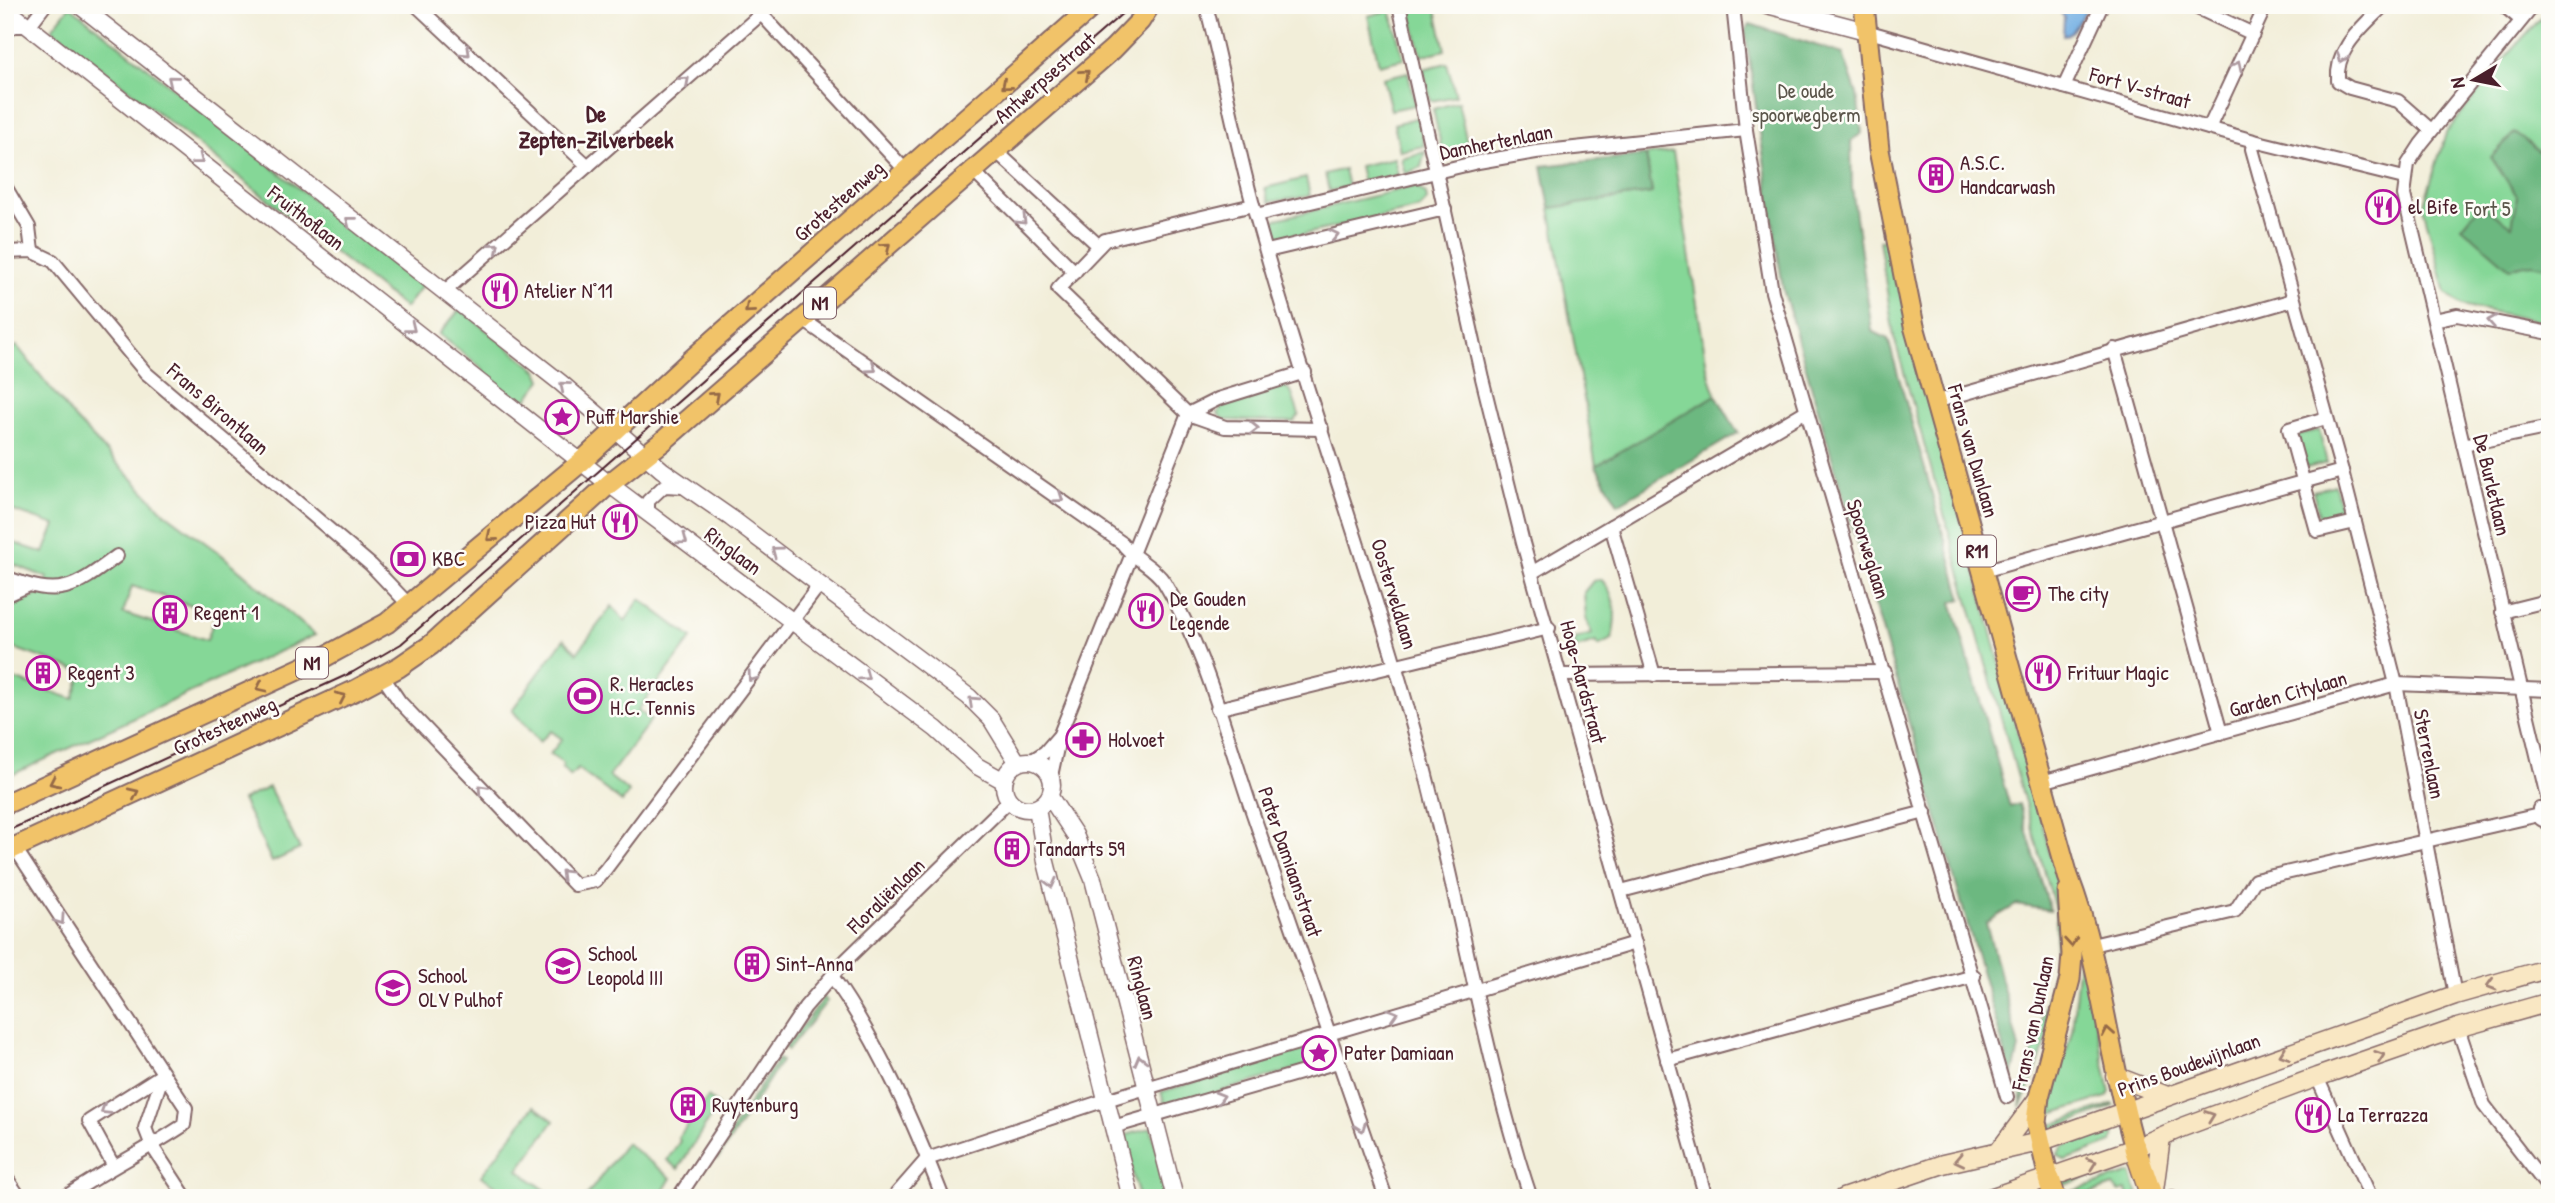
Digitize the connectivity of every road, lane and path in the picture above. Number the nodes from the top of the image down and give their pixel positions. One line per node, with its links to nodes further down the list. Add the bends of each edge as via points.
1 (45, 5): 18 (street)
2 (79, 5): 41 (street, Fruithoflaan, one-way to 2)
3 (416, 5): 28 (street, one-way to 28)
4 (1094, 5): 29 (main road, Grotesteenweg / N1, one-way to 29)
5 (1150, 5): 27 (main road, Antwerpsestraat / N1, one-way to 5, via 1113,49)
6 (1206, 5): 35 (street, Oosterveldlaan)
7 (1399, 5): 31 (street, Hoge-Aardstraat)
8 (1733, 5): 24 (street, Spoorweglaan)
9 (1767, 5): 20 (street)
10 (1864, 5): 20 (main road, R11)
11 (2102, 5): 22 (street)
12 (2191, 5): 21 (street)
13 (2266, 5): 21 (street)
14 (2384, 5): 25 (street, one-way to 25, via 2339,59 2338,81 2350,89 2398,101)
15 (2503, 5): 19 (street)
16 (2534, 5): 19 (street)
17 (757, 10): 28 (street, one-way to 17); 29 (street)
18 (15, 19): 57 (street, Fruithoflaan, one-way to 57)
19 (2521, 20): 25 (street)
20 (1866, 31): 22 (street, Fort V-straat); 48 (main road, Frans van Dunlaan / R11, via 1882,162 1914,326)
21 (2253, 34): 23 (street, one-way to 21)
22 (2064, 87): 23 (street, Fort V-straat)
23 (2209, 128): 26 (street, Fort V-straat)
24 (1746, 130): 31 (street, Damhertenlaan, via 1536,152); 49 (street, Spoorweglaan, via 1772,292)
25 (2431, 130): 32 (street)
26 (2254, 141): 32 (street, Fort V-straat); 42 (street, Sterrenlaan, via 2252,149)
27 (996, 151): 30 (main road, N1); 36 (street)
28 (588, 166): 41 (street, one-way to 28)
29 (907, 172): 54 (main road, Grotesteenweg / N1, one-way to 54)
30 (974, 172): 40 (street, one-way to 40); 43 (main road, N1, one-way to 30)
31 (1438, 172): 34 (street, Hoge-Aardstraat); 35 (street, Damhertenlaan)
32 (2404, 178): 44 (street, De Burletlaan)
33 (5, 186): 37 (street, via 29,227)
34 (1445, 209): 38 (street, one-way to 34); 69 (street, Hoge-Aardstraat, via 1482,378)
35 (1255, 210): 36 (street, Damhertenlaan, via 1105,240); 38 (street, Oosterveldlaan)
36 (1099, 246): 40 (street, Damhertenlaan)
37 (32, 250): 39 (street); 75 (street, Frans Birontlaan, via 52,261 146,373 371,565)
38 (1267, 251): 47 (street, Oosterveldlaan)
39 (5, 252)
40 (1075, 272): 50 (street, via 1058,289)
41 (444, 292): 54 (street, Fruithoflaan, one-way to 41)
42 (2293, 300): 46 (street); 51 (street, Sterrenlaan)
43 (802, 319): 56 (main road, N1, one-way to 43); 66 (street, Pater Damiaanstraat, one-way to 66, via 1122,543)
44 (2434, 320): 45 (street, one-way to 44, via 2457,315); 55 (street, De Burletlaan)
45 (2550, 332)
46 (2114, 349): 48 (street); 63 (street)
47 (1305, 372): 50 (street, via 1218,399); 53 (street, Oosterveldlaan)
48 (1935, 402): 68 (main road, Frans van Dunlaan / R11)
49 (1806, 411): 65 (street); 80 (street, Spoorweglaan)
50 (1188, 414): 53 (street, one-way to 53, via 1225,427); 66 (street)
51 (2326, 418): 58 (street, Sterrenlaan); 59 (street, via 2289,429)
52 (2550, 427): 55 (street)
53 (1322, 429): 79 (street, Oosterveldlaan)
54 (615, 431): 56 (street, Fruithoflaan); 57 (main road, N1)
55 (2463, 445): 76 (street, De Burletlaan)
56 (644, 456): 60 (main road, N1); 61 (street, Ringlaan)
57 (581, 462): 60 (street, Fruithoflaan); 75 (main road, Grotesteenweg / N1, one-way to 75)
58 (2342, 471): 59 (street); 64 (street, Sterrenlaan)
59 (2303, 481): 63 (street); 64 (street, via 2317,531)
60 (609, 484): 62 (street, Ringlaan); 83 (main road, Grotesteenweg / N1, via 431,645)
61 (685, 487): 62 (street, via 664,486 649,500); 71 (street, Ringlaan, one-way to 61)
62 (648, 513): 77 (street, Ringlaan, one-way to 77)
63 (2162, 521): 68 (street); 88 (street)
64 (2355, 523): 84 (street, Sterrenlaan)
65 (1611, 526): 69 (street); 82 (street)
66 (1131, 555): 87 (street, Pater Damiaanstraat, via 1155,569 1164,582 1187,627); 89 (street)
67 (117, 556): 72 (street, via 77,585 59,590)
68 (1983, 571): 93 (main road, Frans van Dunlaan / R11)
69 (1533, 572): 78 (street, Hoge-Aardstraat)
70 (5, 577): 72 (street)
71 (820, 584): 77 (street); 90 (street, Ringlaan, one-way to 71, via 969,697)
72 (27, 586): 73 (street)
73 (5, 596)
74 (2550, 600): 76 (street)
75 (408, 605): 97 (main road, Grotesteenweg / N1, one-way to 97, via 369,635 336,652)
76 (2502, 612): 85 (street, De Burletlaan)
77 (792, 622): 83 (street, one-way to 83, via 606,870 596,881 575,885 400,702); 92 (street, Ringlaan, one-way to 92, via 936,729 977,766)
78 (1549, 628): 79 (street); 81 (street, Hoge-Aardstraat)
79 (1396, 666): 87 (street); 111 (street, Oosterveldlaan, via 1444,843)
80 (1885, 671): 82 (street); 99 (street, Spoorweglaan)
81 (1561, 675): 82 (street); 105 (street, Hoge-Aardstraat)
82 (1654, 675)
83 (383, 677): 103 (main road, Grotesteenweg / N1, one-way to 83)
84 (2396, 684): 85 (street, Garden Citylaan); 88 (street, Garden Citylaan); 102 (street, Sterrenlaan)
85 (2520, 690): 86 (street, Garden Citylaan); 96 (street, De Burletlaan)
86 (2550, 690)
87 (1217, 709): 115 (street, Pater Damiaanstraat)
88 (2221, 733): 93 (street, Garden Citylaan)
89 (1060, 734): 90 (street, via 1045,752); 91 (street)
90 (1025, 762): 91 (street, Ringlaan, via 1043,766); 92 (street, via 1012,767)
91 (1051, 776): 94 (street)
92 (1004, 781): 95 (street)
93 (2042, 782): 104 (main road, Frans van Dunlaan / R11)
94 (1050, 797): 98 (street); 121 (street, Ringlaan, one-way to 94, via 1093,879 1074,835)
95 (1009, 801): 98 (street, via 1025,809); 109 (street, Floraliënlaan)
96 (2549, 801): 100 (street, via 2542,804)
97 (5, 804)
98 (1037, 808): 125 (street, one-way to 125, via 1045,862)
99 (1925, 812): 105 (street); 110 (street, Spoorweglaan)
100 (2539, 815): 101 (street); 102 (street)
101 (2550, 824)
102 (2425, 839): 107 (street, via 2255,880 2235,911); 112 (street, Sterrenlaan)
103 (10, 850): 118 (street, one-way to 118)
104 (2068, 876): 107 (main road, Frans van Dunlaan / R11); 124 (main road, Frans van Dunlaan / R11, one-way to 124, via 2070,979)
105 (1621, 891): 106 (street, Hoge-Aardstraat)
106 (1635, 943): 111 (street); 116 (street, Hoge-Aardstraat)
107 (2092, 945): 119 (main road, Frans van Dunlaan / R11, one-way to 107)
108 (2550, 968): 112 (main road, Prins Boudewijnlaan, one-way to 112)
109 (832, 975): 134 (street, via 888,1071); 144 (street, Floraliënlaan, via 780,1041)
110 (1974, 976): 116 (street); 123 (street, Spoorweglaan)
111 (1475, 989): 115 (street, one-way to 111); 150 (street, Oosterveldlaan, via 1508,1131)
112 (2455, 995): 122 (main road, Prins Boudewijnlaan, one-way to 122)
113 (2550, 1002): 114 (main road)
114 (2458, 1028): 120 (main road, one-way to 114); 138 (street, via 2484,1105)
115 (1328, 1033): 117 (street, Pater Damiaanstraat); 121 (street)
116 (1667, 1060): 151 (street, Hoge-Aardstraat)
117 (1338, 1062): 127 (street, one-way to 117); 149 (street, Pater Damiaanstraat, one-way to 149)
118 (163, 1074): 131 (street, via 145,1128); 131 (street, via 186,1108 187,1117 184,1125); 135 (street, one-way to 135, via 89,1121)
119 (2115, 1076): 122 (main road); 126 (main road, Frans van Dunlaan / R11)
120 (2317, 1077): 129 (main road, one-way to 120); 153 (street)
121 (1147, 1088): 125 (street); 127 (street, Ringlaan)
122 (2167, 1096): 126 (main road, Prins Boudewijnlaan)
123 (2007, 1097)
124 (2039, 1097): 130 (main road, Frans van Dunlaan / R11); 133 (main road)
125 (1107, 1100): 128 (street); 134 (street)
126 (2124, 1114): 130 (main road, Prins Boudewijnlaan); 132 (main road, Frans van Dunlaan / R11)
127 (1154, 1116): 128 (street); 148 (street, Ringlaan)
128 (1113, 1127): 147 (street)
129 (2161, 1137): 132 (main road); 140 (main road)
130 (2039, 1142): 133 (main road, Prins Boudewijnlaan); 137 (main road, Frans van Dunlaan / R11)
131 (152, 1146): 135 (street); 143 (street)
132 (2134, 1148): 137 (main road, one-way to 132); 140 (highway, R11)
133 (1999, 1151): 152 (main road, Prins Boudewijnlaan, one-way to 152, via 1943,1164)
134 (927, 1159): 145 (street); 146 (street)
135 (113, 1165): 142 (street)
136 (5, 1176): 141 (street)
137 (2052, 1188): 139 (main road)
138 (2550, 1189)
139 (1994, 1197)
140 (2162, 1197)
141 (20, 1198)
142 (64, 1198)
143 (186, 1198)
144 (678, 1198)
145 (893, 1198)
146 (943, 1198)
147 (1131, 1198)
148 (1175, 1198)
149 (1386, 1198)
150 (1531, 1198)
151 (1706, 1198)
152 (1843, 1198)
153 (2371, 1198)

